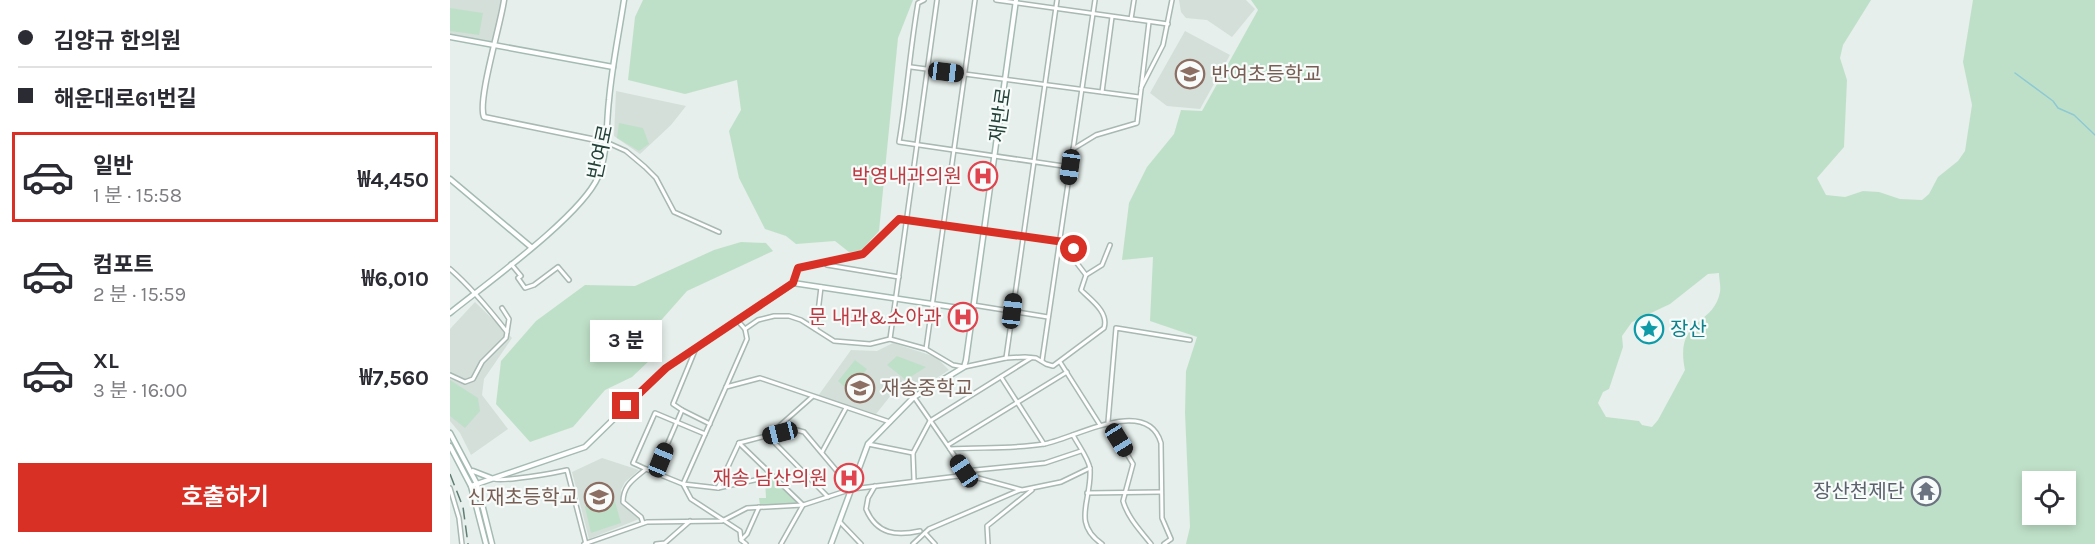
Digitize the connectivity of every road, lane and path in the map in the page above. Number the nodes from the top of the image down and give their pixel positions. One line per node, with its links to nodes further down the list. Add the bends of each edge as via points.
1 (504, 0): 19 (main road)
2 (624, 0): 20 (main road, 반여로)
3 (924, 0): 21 (street, via 918,3)
4 (937, 0): 22 (street)
5 (975, 0): 23 (street)
6 (996, 0): 11 (street)
7 (1057, 0): 12 (street)
8 (1095, 0): 13 (street)
9 (1134, 0): 15 (street)
10 (1172, 0): 17 (street)
11 (1016, 1): 12 (street); 24 (main road, 재반로)
12 (1056, 8): 13 (street); 25 (street)
13 (1093, 14): 14 (street); 27 (street)
14 (1112, 16): 15 (street); 28 (street)
15 (1131, 19): 16 (street)
16 (1149, 21): 17 (street); 26 (street)
17 (1168, 24): 26 (street, via 1163,45)
18 (450, 37): 19 (main road)
19 (495, 46): 20 (main road); 30 (main road, via 484,117)
20 (613, 67): 30 (main road, 반여로)
21 (911, 67): 22 (street); 31 (street, via 899,142)
22 (928, 70): 23 (street); 31 (street)
23 (965, 74): 24 (street); 33 (street)
24 (1005, 80): 25 (street); 34 (main road, 재반로)
25 (1045, 85): 27 (street); 35 (street)
26 (1140, 89): 29 (street)
27 (1082, 90): 28 (street); 32 (street)
28 (1102, 92): 29 (street)
29 (1139, 97): 32 (street, via 1137,123 1096,135)
30 (606, 142): 41 (street, via 645,166 674,212); 45 (main road, 반여로, via 599,175 589,194)
31 (918, 144): 33 (street); 38 (street)
32 (1072, 149): 36 (street)
33 (954, 150): 34 (street); 39 (street)
34 (994, 156): 35 (street); 40 (main road, 재반로)
35 (1033, 162): 36 (street); 42 (street)
36 (1070, 167): 43 (street)
37 (450, 179): 45 (main road)
38 (907, 220): 39 (street); 47 (street, via 899,219 863,254); 50 (street)
39 (944, 225): 40 (street); 56 (street)
40 (983, 230): 42 (street); 57 (main road)
41 (719, 232)
42 (1022, 236): 43 (street); 59 (street)
43 (1059, 241): 49 (street, via 1071,243 1076,262); 61 (street)
44 (1110, 244): 49 (street, via 1102,265)
45 (531, 247): 46 (main road, 반여로)
46 (511, 264): 51 (street, via 525,288 558,267); 54 (main road, 반여로)
47 (822, 265): 50 (street); 52 (street, via 798,268)
48 (450, 269): 54 (street)
49 (1086, 275): 73 (street, via 1081,290 1106,322 1104,328)
50 (899, 277): 55 (street)
51 (569, 280)
52 (793, 283): 53 (main road); 62 (main road)
53 (821, 287): 55 (main road); 64 (street)
54 (475, 293): 60 (main road, 반여로); 65 (street)
55 (896, 298): 56 (main road); 66 (street)
56 (932, 304): 57 (main road); 69 (street)
57 (973, 307): 59 (street); 74 (main road)
58 (502, 308): 65 (street, via 509,319)
59 (1012, 311): 61 (street); 71 (street)
60 (450, 313)
61 (1048, 317): 72 (street)
62 (737, 320): 63 (street); 68 (main road)
63 (745, 330): 64 (street, via 758,320 781,315 797,318); 78 (street, via 747,339)
64 (816, 330): 66 (street, via 834,342 870,344)
65 (507, 332): 76 (street, via 506,338 482,362 473,380 465,382)
66 (890, 339): 69 (street)
67 (1190, 340): 87 (street, via 1116,328)
68 (697, 347): 83 (street, via 673,404); 106 (main road, via 651,381 585,447)
69 (926, 350): 74 (street)
70 (1032, 357): 71 (street); 72 (street); 77 (street)
71 (1006, 358): 74 (street)
72 (1042, 361): 73 (street, via 1053,366)
73 (1060, 362): 75 (street)
74 (964, 367): 80 (main road)
75 (1067, 372): 81 (street); 89 (street)
76 (450, 375)
77 (1002, 377): 81 (street); 84 (street)
78 (726, 387): 79 (street, via 760,378); 88 (street)
79 (812, 397): 82 (street); 93 (street)
80 (914, 397): 84 (street); 86 (main road)
81 (1018, 402): 96 (street); 98 (street)
82 (846, 408): 86 (street); 100 (street)
83 (682, 410): 85 (street); 88 (street)
84 (930, 420): 98 (street); 101 (street)
85 (676, 422): 91 (street); 103 (street, via 655,414 633,463); 105 (street)
86 (890, 422): 95 (main road)
87 (1108, 422): 89 (street); 120 (street, via 1138,422 1159,435); 122 (street, via 1133,464)
88 (710, 424): 91 (street)
89 (1100, 425): 92 (street)
90 (450, 433): 104 (main road)
91 (705, 434): 112 (street)
92 (1073, 435): 96 (street); 99 (street)
93 (768, 436): 94 (street); 100 (street, via 800,430); 123 (street)
94 (739, 443): 108 (street); 116 (street)
95 (868, 444): 101 (street); 118 (main road)
96 (1044, 444): 98 (street)
97 (450, 446): 113 (main road)
98 (949, 447): 107 (street)
99 (1081, 451): 102 (street); 107 (street, via 1045,463)
100 (822, 452): 118 (street)
101 (913, 453): 110 (street)
102 (1090, 468): 117 (street, via 1061,482); 121 (street)
103 (646, 469): 105 (street); 129 (street, via 623,492 623,502)
104 (471, 470): 109 (main road); 111 (main road)
105 (655, 472): 112 (street)
106 (516, 473): 109 (main road); 136 (street, via 520,477 567,470)
107 (966, 473): 110 (street); 119 (street)
108 (773, 476): 116 (street); 124 (street)
109 (492, 478): 111 (main road)
110 (914, 481): 114 (street)
111 (477, 484): 113 (main road); 135 (main road)
112 (683, 484): 116 (street); 126 (street, via 691,499)
113 (471, 486): 134 (main road)
114 (875, 486): 118 (street); 130 (street, via 866,509 886,532 900,536)
115 (450, 488): 133 (street)
116 (717, 488)
117 (1034, 488): 119 (street); 144 (street, via 987,526)
118 (852, 489): 123 (street); 128 (main road)
119 (1022, 490): 130 (street)
120 (1161, 492): 122 (street); 147 (street, via 1162,518 1171,539)
121 (1088, 493): 122 (street); 145 (street, via 1085,524 1089,534)
122 (1125, 494): 146 (street, via 1127,514)
123 (828, 497): 124 (street)
124 (803, 504): 125 (street); 139 (street)
125 (759, 507): 126 (street, via 747,508); 131 (street)
126 (722, 520): 127 (street); 131 (street, via 740,531)
127 (690, 521): 129 (street); 137 (street, via 665,543)
128 (840, 522): 140 (main road); 141 (street)
129 (643, 523): 132 (street)
130 (923, 532): 142 (street); 143 (street)
131 (741, 540): 138 (street)
132 (597, 543): 136 (street)
133 (462, 544)
134 (486, 544)
135 (492, 544)
136 (585, 544)
137 (656, 544)
138 (746, 544)
139 (781, 544)
140 (831, 544)
141 (861, 544)
142 (913, 544)
143 (935, 544)
144 (988, 544)
145 (1102, 544)
146 (1151, 544)
147 (1164, 544)

